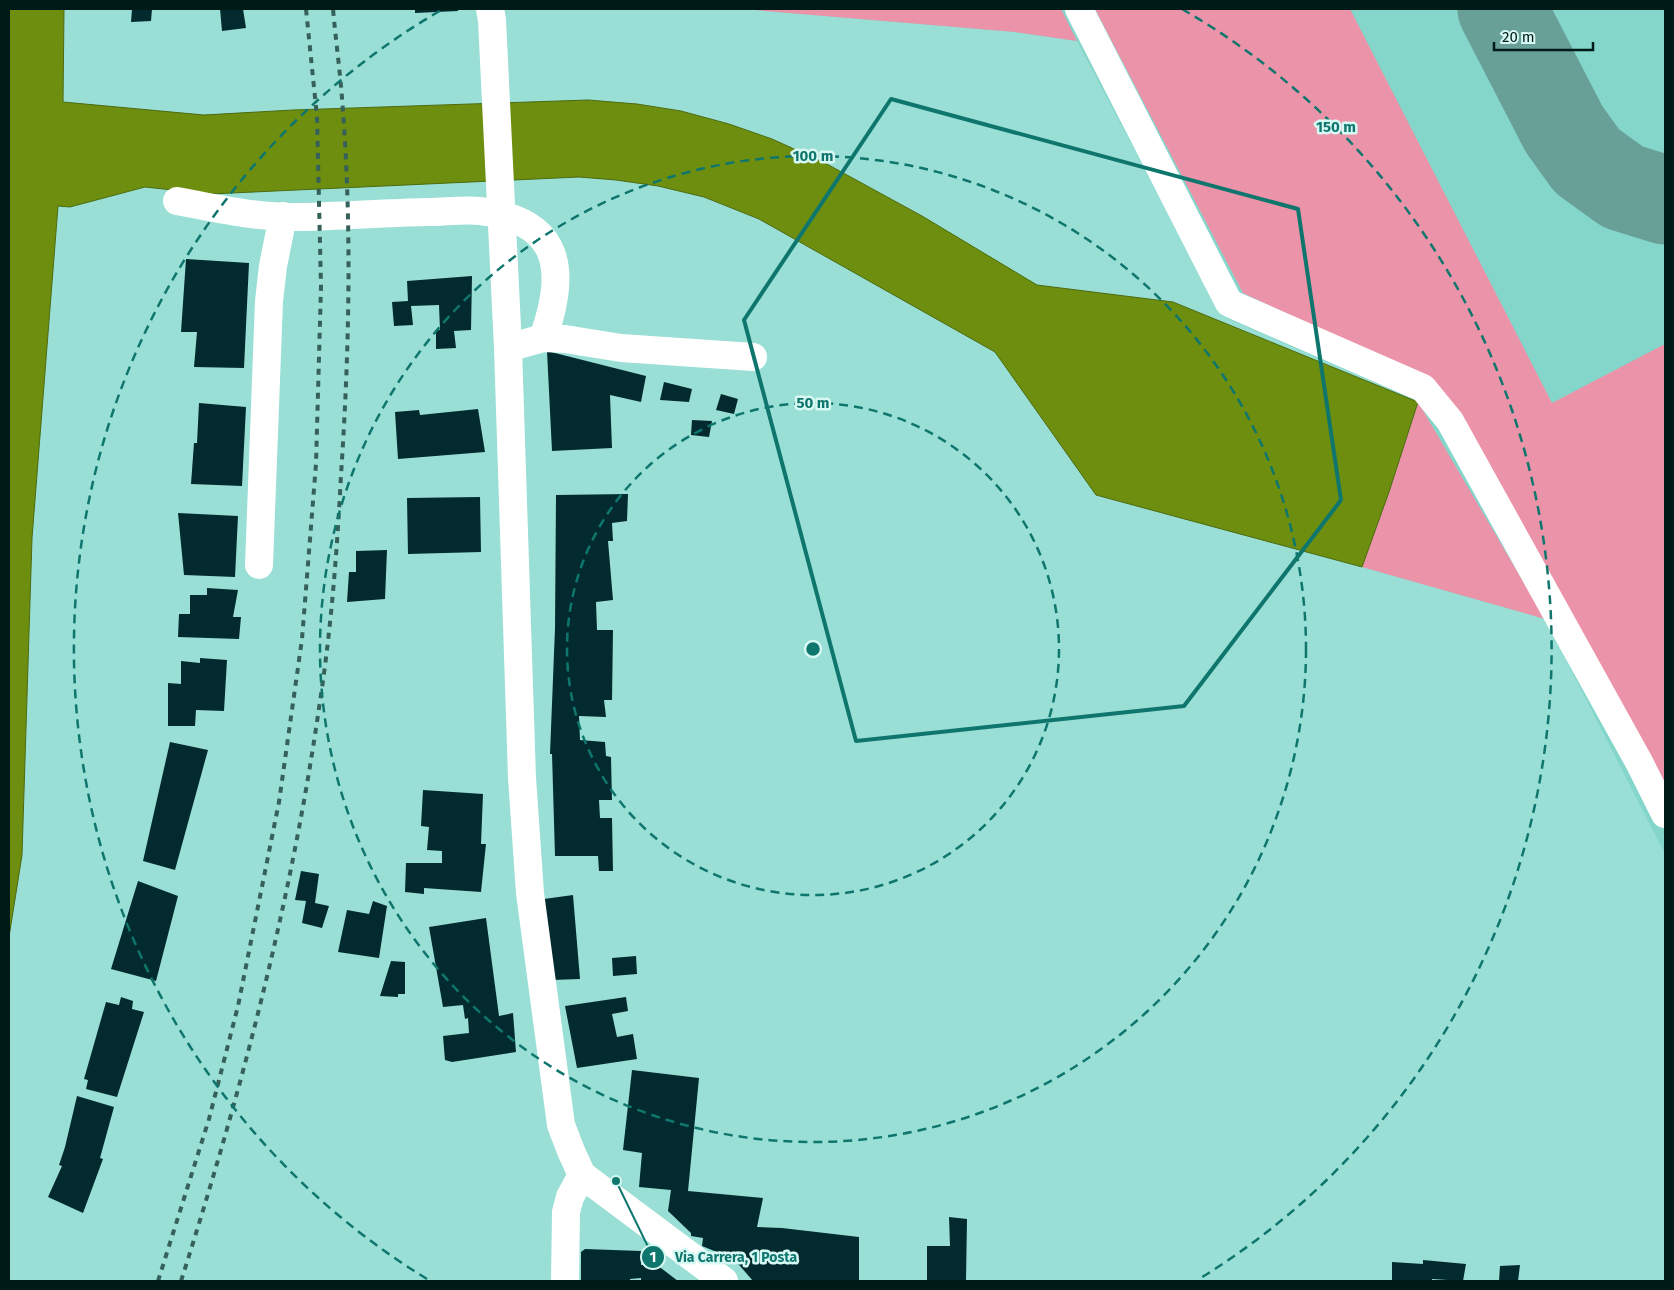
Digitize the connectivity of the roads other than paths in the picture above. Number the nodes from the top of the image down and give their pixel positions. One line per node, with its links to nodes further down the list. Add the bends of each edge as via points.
1 (1079, 9): 9 (street, via 1230,303 1423,388 1450,421)
2 (491, 15): 6 (street)
3 (177, 201): 4 (street)
4 (283, 216): 5 (street, via 479,211 513,218 541,236 554,258 556,292); 8 (street, via 269,301)
5 (543, 338): 6 (street); 7 (street, via 621,348)
6 (508, 348): 10 (street, via 522,778 530,893 562,1125)
7 (753, 357)
8 (259, 565)
9 (1665, 814)
10 (582, 1175): 11 (street, via 566,1212); 12 (street)
11 (565, 1281)
12 (724, 1281)

